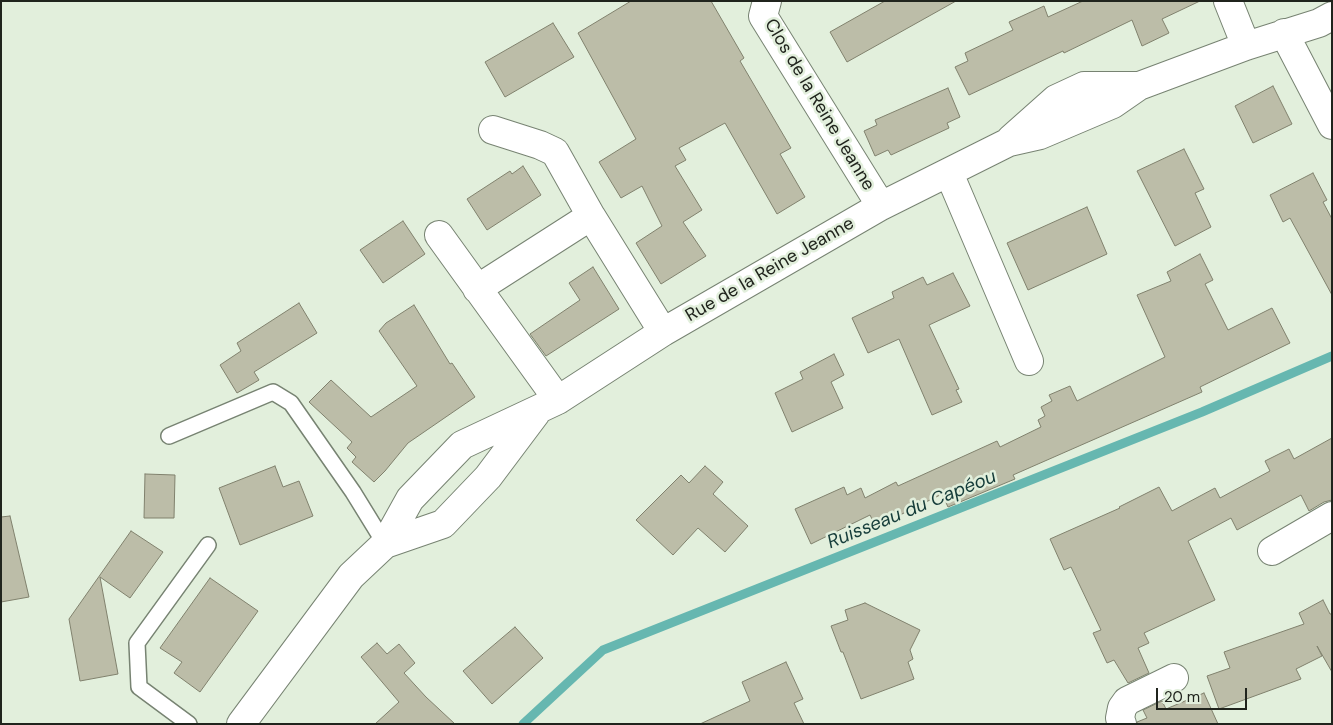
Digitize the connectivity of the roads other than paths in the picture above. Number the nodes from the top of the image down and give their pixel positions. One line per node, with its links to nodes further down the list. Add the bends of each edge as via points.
1 (767, 1): 9 (street, Clos de la Reine Jeanne, via 763,16)
2 (1228, 1): 5 (street)
3 (1332, 16): 4 (street, Rue de la Reine Jeanne)
4 (1284, 33): 5 (street, Rue de la Reine Jeanne); 6 (street)
5 (1246, 46): 8 (street, Rue de la Reine Jeanne, via 1138,86 1084,86 1056,99 1008,142)
6 (1332, 125)
7 (493, 130): 10 (street, via 555,152)
8 (949, 173): 9 (street, Rue de la Reine Jeanne); 14 (street)
9 (881, 206): 13 (street, Rue de la Reine Jeanne)
10 (591, 216): 12 (street); 13 (street)
11 (439, 235): 12 (street)
12 (477, 289): 15 (street)
13 (663, 332): 15 (street, Rue de la Reine Jeanne)
14 (1029, 361)
15 (549, 405): 17 (street, Rue de la Reine Jeanne); 18 (street, Rue de la Reine Jeanne)
16 (169, 436): 20 (lane, via 273,392 291,403)
17 (462, 446): 18 (street); 20 (street, Rue de la Reine Jeanne, via 410,499)
18 (488, 477): 20 (street, Rue de la Reine Jeanne, via 443,524)
19 (1332, 516): 22 (street)
20 (385, 544): 25 (street, Rue de la Reine Jeanne, via 351,576)
21 (208, 545): 24 (lane, via 138,643 139,687)
22 (1272, 551)
23 (1174, 678): 26 (street, via 1127,701 1122,708)
24 (189, 724)
25 (240, 724)
26 (1122, 724)

